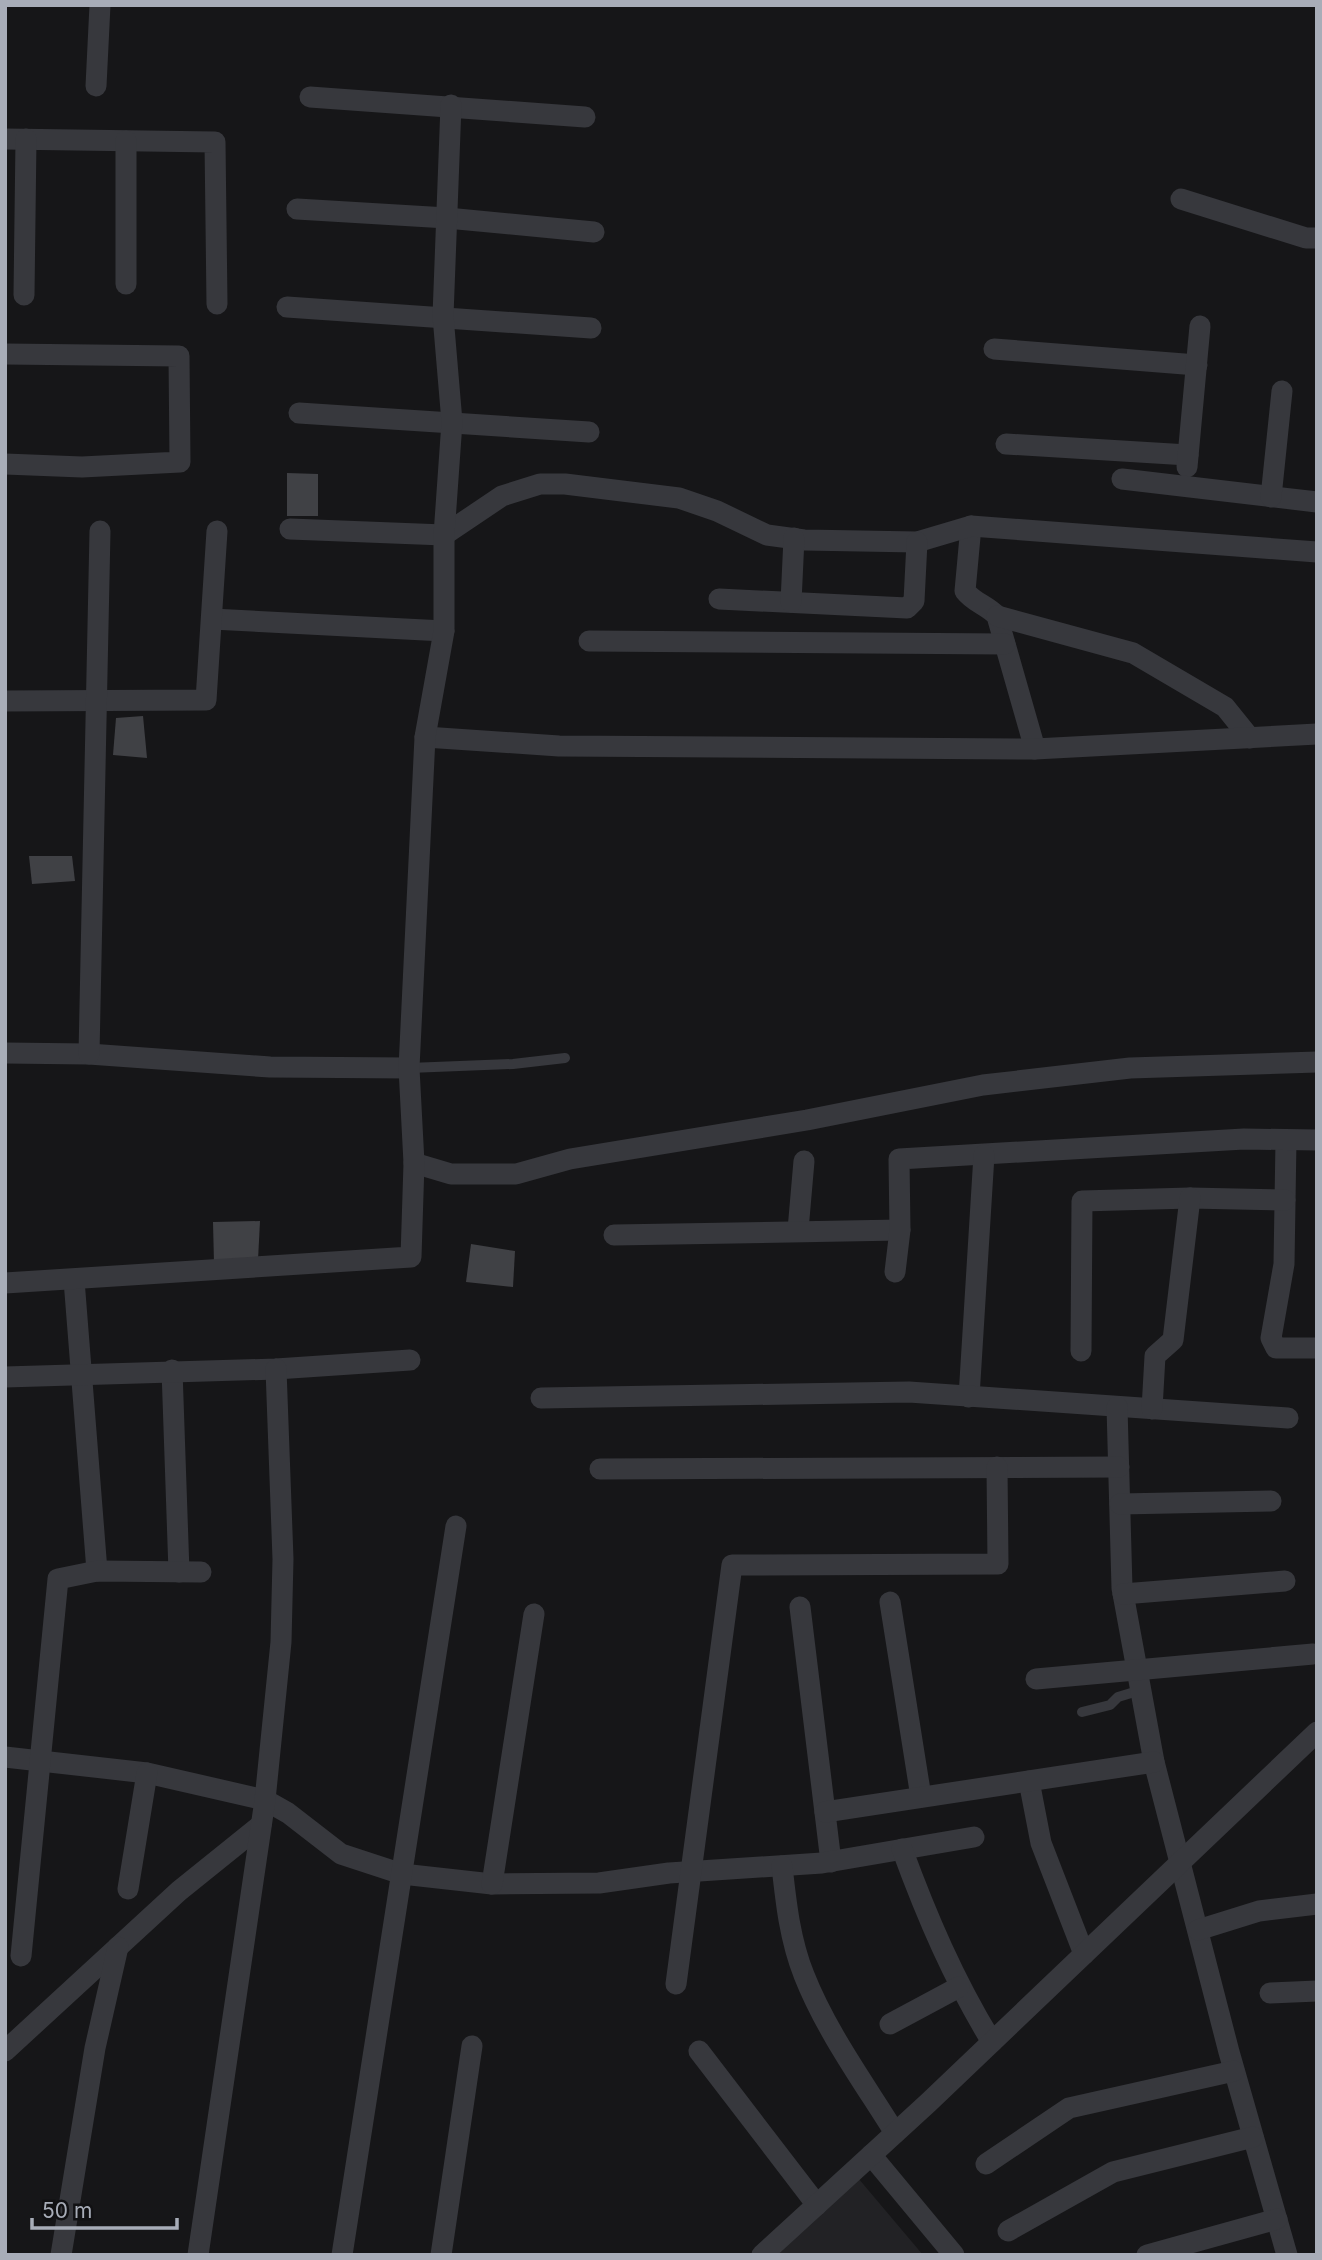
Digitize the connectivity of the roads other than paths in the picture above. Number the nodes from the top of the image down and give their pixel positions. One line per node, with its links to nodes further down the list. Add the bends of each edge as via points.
1 (100, 5): 2 (street)
2 (96, 86)
3 (310, 97): 4 (street)
4 (451, 105): 5 (street); 10 (street)
5 (585, 117)
6 (16, 139): 7 (street); 14 (street)
7 (126, 141): 13 (street); 15 (street, via 215,142)
8 (1181, 199): 12 (street, via 1306,239)
9 (297, 209): 10 (street)
10 (447, 218): 11 (street); 17 (street)
11 (594, 232)
12 (1317, 238)
13 (126, 284)
14 (24, 295)
15 (217, 304)
16 (287, 307): 17 (street)
17 (443, 316): 19 (street); 25 (street)
18 (1200, 326): 22 (street)
19 (591, 328)
20 (994, 349): 22 (street)
21 (5, 354): 29 (street, via 179,356 180,462 82,467)
22 (1197, 365): 28 (street)
23 (1282, 391): 32 (street)
24 (299, 413): 25 (street)
25 (452, 422): 26 (street); 38 (street)
26 (589, 432)
27 (1006, 444): 28 (street)
28 (1188, 455): 31 (street)
29 (5, 464)
30 (1122, 479): 31 (street)
31 (1185, 486): 32 (street)
32 (1271, 497): 33 (street)
33 (1317, 502)
34 (971, 526): 40 (street); 41 (street); 44 (street, via 965,591 973,602)
35 (290, 529): 38 (street)
36 (100, 531): 49 (street)
37 (217, 531): 45 (street)
38 (443, 535): 39 (street, via 502,496 540,484 565,484 680,498 767,535); 46 (street)
39 (794, 538): 40 (street); 43 (street)
40 (917, 542): 43 (street, via 914,601 907,608)
41 (1317, 552)
42 (719, 599): 43 (street)
43 (791, 602)
44 (997, 616): 48 (street); 53 (street, via 1133,653 1225,706)
45 (212, 619): 46 (street); 49 (street, via 206,700)
46 (444, 631): 52 (street)
47 (589, 641): 48 (street)
48 (1005, 644): 54 (street)
49 (97, 699): 50 (street); 56 (street)
50 (5, 701)
51 (1317, 734): 53 (street)
52 (425, 737): 54 (street, via 559,746); 59 (street)
53 (1250, 738): 54 (street)
54 (1035, 749)
55 (5, 1053): 56 (street)
56 (89, 1054): 59 (street, via 270,1067)
57 (565, 1058): 59 (lane)
58 (1317, 1062): 64 (street, via 1130,1068 983,1085 570,1160 516,1174 451,1174)
59 (409, 1068): 64 (street)
60 (1286, 1140): 61 (street); 62 (street); 66 (street)
61 (1317, 1140)
62 (984, 1155): 68 (street, via 899,1159); 80 (street)
63 (804, 1161): 67 (street)
64 (414, 1163): 71 (street, via 411,1257)
65 (1190, 1198): 66 (street); 74 (street, via 1082,1201); 83 (street, via 1173,1340 1154,1356)
66 (1285, 1200): 73 (street, via 1284,1264 1272,1344 1276,1348)
67 (798, 1230): 68 (street); 69 (street)
68 (900, 1230): 70 (street)
69 (614, 1235)
70 (895, 1272)
71 (74, 1280): 72 (street); 78 (street)
72 (5, 1283)
73 (1317, 1348)
74 (1081, 1351)
75 (410, 1360): 76 (street)
76 (276, 1369): 77 (street); 110 (street, via 284,1559 281,1642)
77 (172, 1370): 78 (street); 92 (street)
78 (79, 1374): 79 (street); 91 (street)
79 (5, 1377)
80 (969, 1396): 81 (street, via 882,1392); 82 (street)
81 (541, 1398)
82 (1117, 1407): 83 (street); 86 (street)
83 (1152, 1409): 84 (street)
84 (1288, 1418)
85 (997, 1467): 86 (street); 87 (street); 118 (street, via 998,1564 732,1565)
86 (1119, 1467): 89 (street)
87 (600, 1469)
88 (1271, 1501): 89 (street)
89 (1120, 1504): 95 (street)
90 (456, 1526): 119 (street)
91 (97, 1572): 92 (street); 105 (street, via 58,1579)
92 (179, 1572): 93 (street)
93 (201, 1572)
94 (1285, 1581): 95 (street)
95 (1123, 1594): 101 (street)
96 (890, 1602): 109 (street)
97 (800, 1607): 111 (street)
98 (534, 1614): 120 (street)
99 (1313, 1654): 101 (street)
100 (1036, 1679): 101 (street)
101 (1139, 1680): 102 (lane, via 1110,1706); 106 (street)
102 (1082, 1712)
103 (1317, 1732): 116 (street)
104 (5, 1757): 105 (street)
105 (38, 1761): 107 (street); 126 (street)
106 (1154, 1762): 108 (street); 116 (street)
107 (147, 1773): 110 (street); 121 (street)
108 (1029, 1781): 109 (street); 125 (street, via 1041,1843)
109 (921, 1797): 111 (street)
110 (265, 1800): 112 (street); 119 (street, via 341,1854)
111 (825, 1812): 115 (street)
112 (261, 1825): 124 (street); 145 (street)
113 (974, 1837): 114 (street)
114 (902, 1849): 115 (street); 128 (street)
115 (831, 1862): 117 (street)
116 (1181, 1862): 123 (street); 125 (street)
117 (782, 1866): 118 (street); 137 (street, via 789,1922 805,1978)
118 (691, 1871): 120 (street, via 598,1883); 127 (street)
119 (402, 1874): 120 (street); 146 (street)
120 (492, 1884)
121 (128, 1889)
122 (1317, 1904): 123 (street, via 1258,1911)
123 (1198, 1930): 136 (street)
124 (118, 1947): 134 (street); 144 (street, via 95,2048)
125 (1084, 1954): 132 (street)
126 (21, 1956)
127 (676, 1984)
128 (959, 1987): 131 (street); 132 (street)
129 (1317, 1991): 130 (street)
130 (1270, 1993)
131 (890, 2024)
132 (992, 2042): 137 (street)
133 (472, 2046): 147 (street)
134 (5, 2051)
135 (699, 2051): 141 (street)
136 (1234, 2071): 138 (street); 140 (street, via 1069,2108)
137 (895, 2133): 139 (street)
138 (1253, 2137): 142 (street); 143 (street, via 1113,2172)
139 (871, 2155): 141 (street); 149 (street)
140 (986, 2164)
141 (817, 2205): 148 (street)
142 (1276, 2219): 150 (street); 151 (street)
143 (1008, 2231)
144 (61, 2255)
145 (198, 2255)
146 (342, 2255)
147 (441, 2255)
148 (762, 2255)
149 (954, 2255)
150 (1147, 2255)
151 (1287, 2255)

